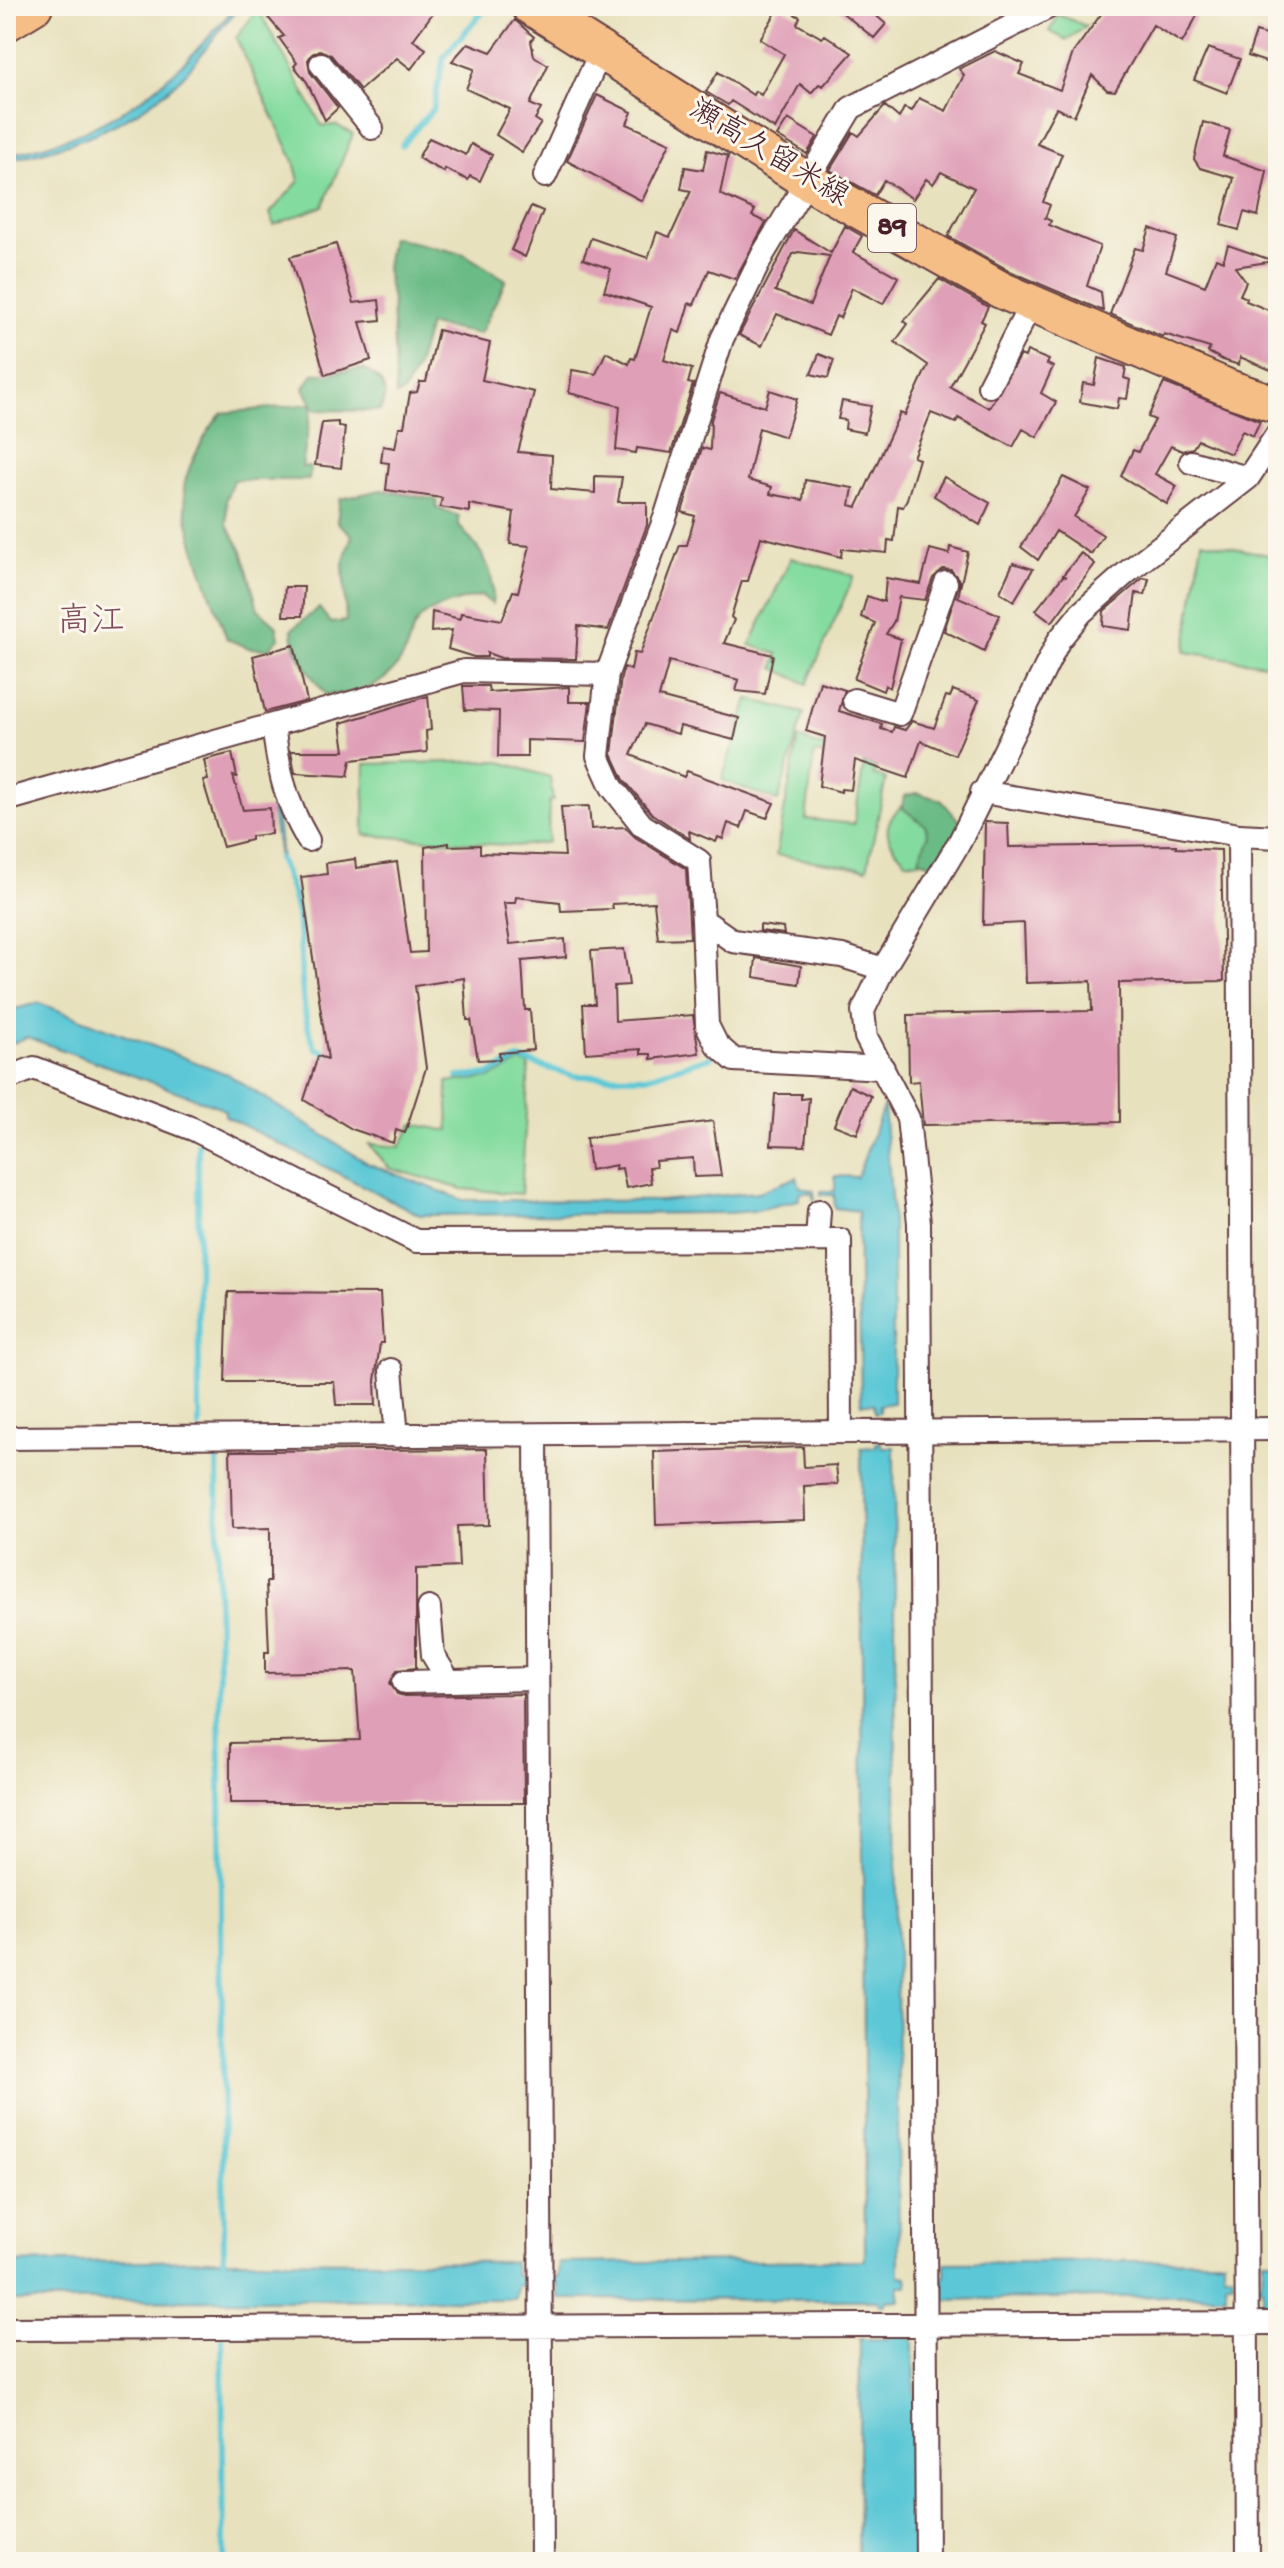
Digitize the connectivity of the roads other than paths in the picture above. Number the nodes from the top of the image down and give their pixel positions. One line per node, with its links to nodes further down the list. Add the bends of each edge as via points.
1 (34, 6): 4 (main road)
2 (530, 6): 5 (main road, 瀬高久留米線 / 89)
3 (1051, 6): 9 (street, via 851,108)
4 (6, 23)
5 (600, 53): 8 (street); 9 (main road, 瀬高久留米線 / 89)
6 (321, 64): 7 (street)
7 (372, 128)
8 (545, 176)
9 (804, 179): 10 (main road, 瀬高久留米線 / 89); 17 (street, via 722,339 666,515)
10 (1031, 304): 11 (street); 12 (main road, 瀬高久留米線 / 89)
11 (989, 386)
12 (1278, 405)
13 (1278, 433): 15 (street)
14 (1191, 462): 15 (street)
15 (1248, 478): 20 (street, via 1081,613 1059,640)
16 (946, 583): 18 (street, via 900,714)
17 (607, 674): 19 (street, via 464,671); 25 (street, via 598,756 612,787 642,825 699,861)
18 (854, 700)
19 (273, 725): 21 (street); 24 (street, via 280,781)
20 (982, 792): 22 (street); 26 (street, via 960,841)
21 (6, 800)
22 (1239, 835): 23 (street); 32 (street)
23 (1278, 837)
24 (308, 840)
25 (703, 920): 26 (street, via 733,941 842,956); 27 (street, via 707,1025 717,1045 734,1060)
26 (883, 969): 27 (street, via 863,1011 866,1037)
27 (883, 1068): 35 (street, via 908,1118 919,1223)
28 (6, 1079): 30 (street, via 34,1068 193,1129 416,1241)
29 (819, 1211): 30 (street)
30 (817, 1240): 34 (street, via 840,1240)
31 (391, 1370): 37 (street)
32 (1241, 1429): 33 (street); 35 (street); 43 (street)
33 (1278, 1429)
34 (841, 1431): 35 (street); 36 (street)
35 (920, 1431): 46 (street)
36 (536, 1435): 37 (street); 40 (street)
37 (397, 1436): 38 (street)
38 (6, 1438)
39 (429, 1608): 41 (street, via 433,1655)
40 (537, 1679): 41 (street); 44 (street)
41 (449, 1681): 42 (street)
42 (404, 1682)
43 (1248, 2317): 45 (street); 46 (street); 50 (street)
44 (540, 2318): 46 (street); 47 (street); 48 (street)
45 (1278, 2323)
46 (925, 2326): 49 (street)
47 (6, 2329)
48 (542, 2562)
49 (927, 2562)
50 (1248, 2562)

